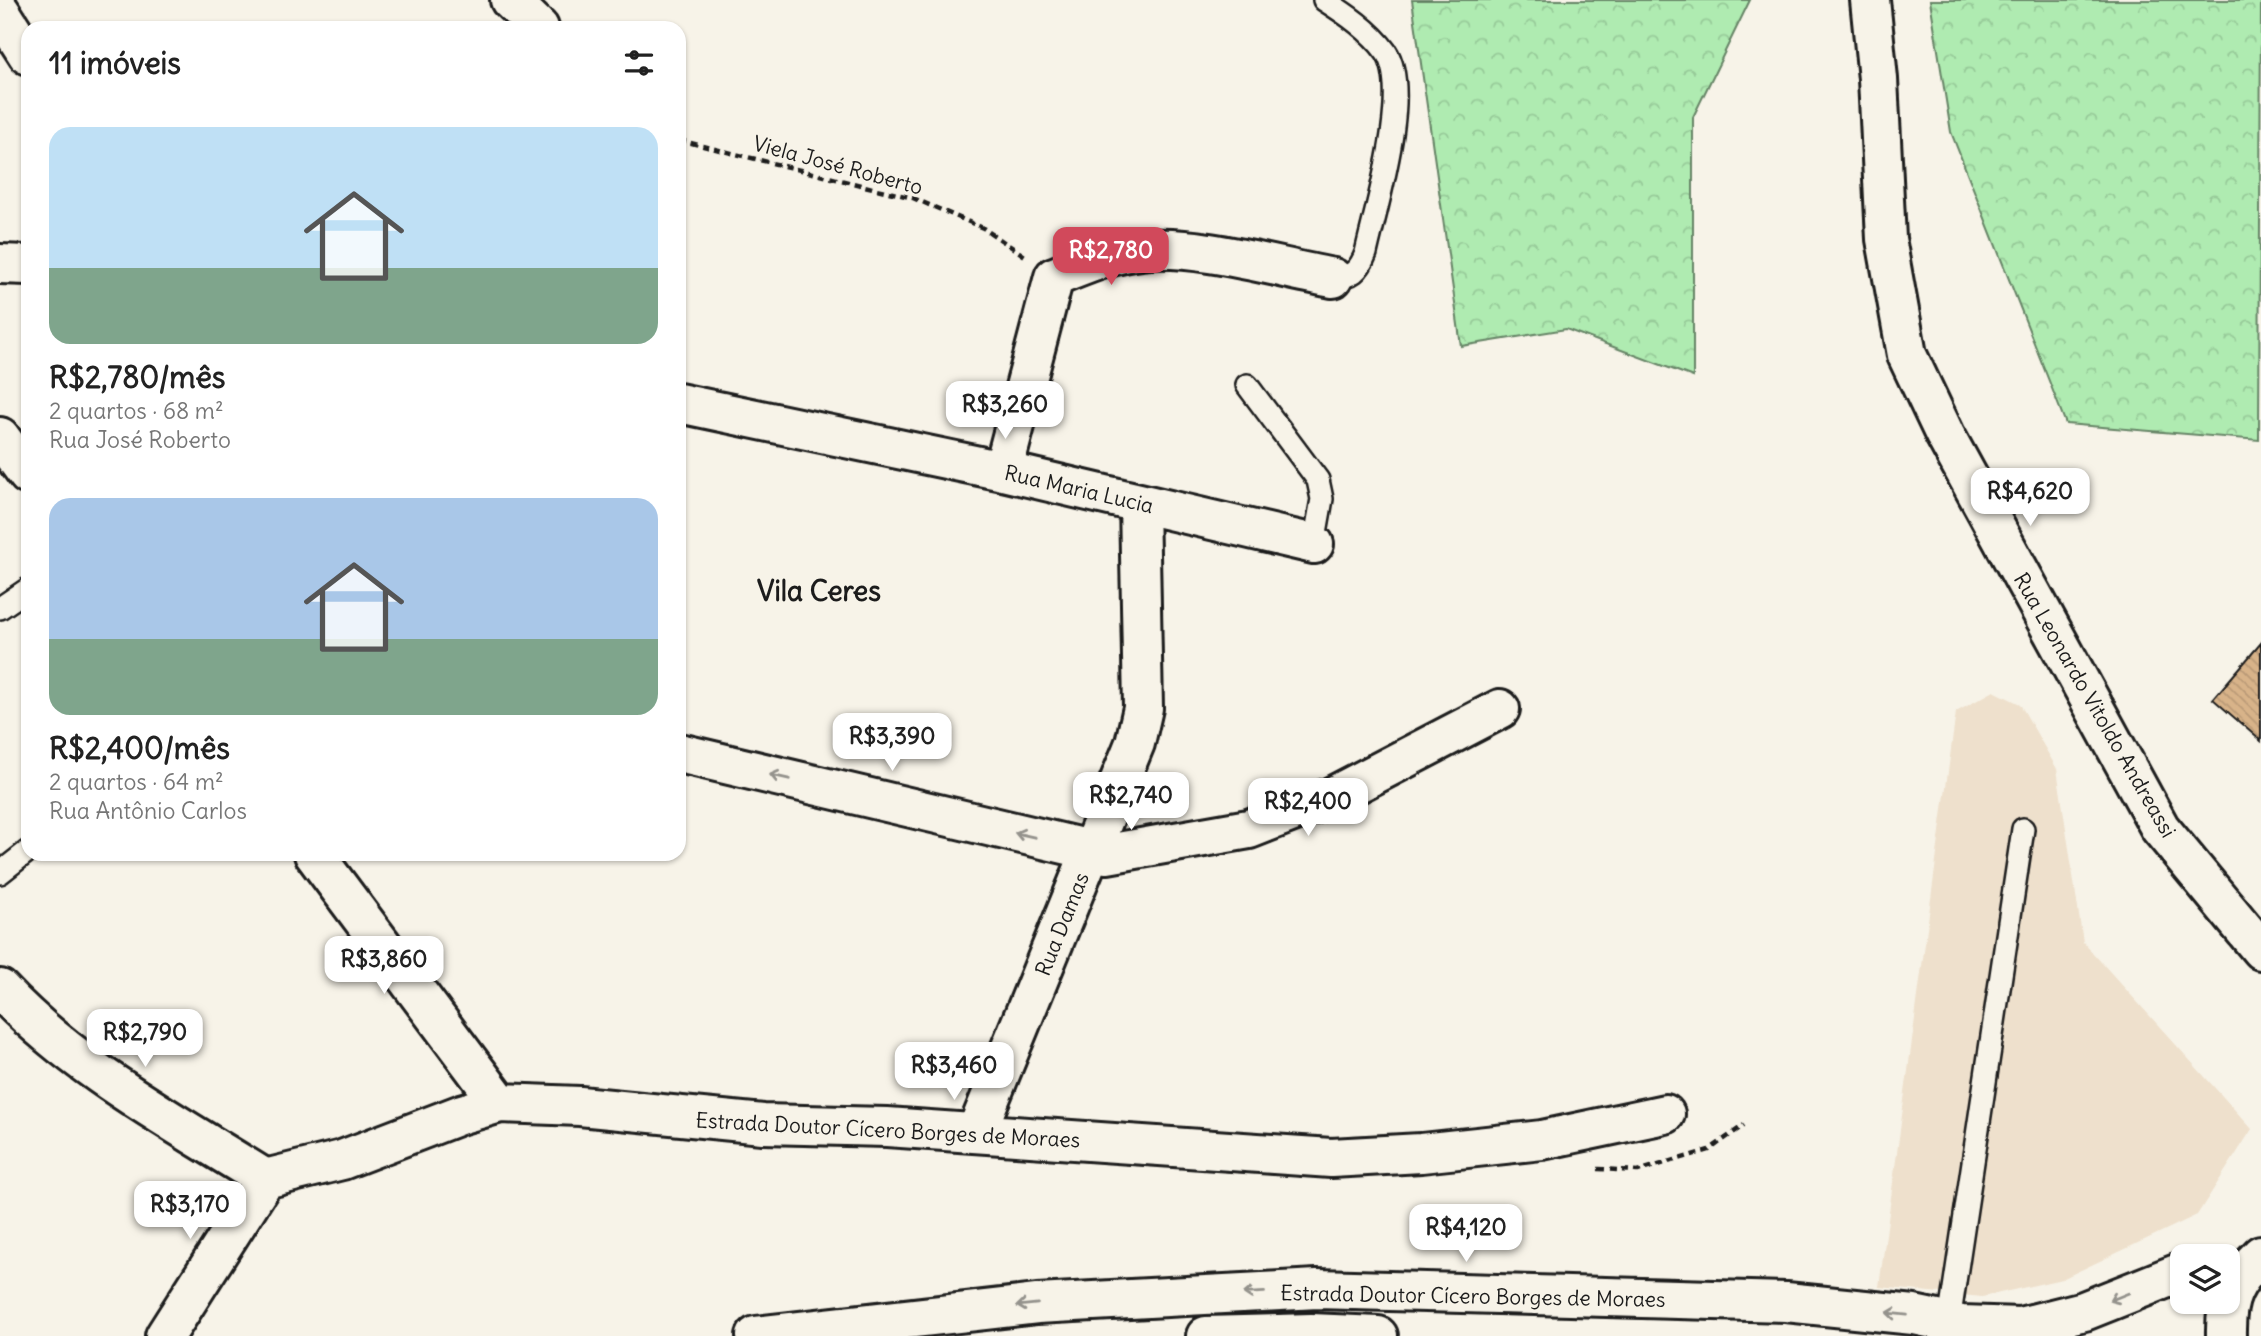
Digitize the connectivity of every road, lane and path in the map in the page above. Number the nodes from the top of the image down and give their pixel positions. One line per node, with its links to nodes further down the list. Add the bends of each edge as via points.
1 (510, 0): 5 (street)
2 (1324, 0): 11 (lane, via 1349,16 1387,53 1396,82 1396,111 1366,253 1360,268 1348,277)
3 (1870, 0): 28 (street, Rua Leonardo Vitoldo Andreassi, via 1886,239 1907,355 1945,435 2160,828)
4 (0, 11): 6 (street)
5 (532, 21)
6 (21, 44)
7 (686, 142): 10 (path, Viela José Roberto, via 914,198 983,228)
8 (0, 264): 9 (street)
9 (21, 265)
10 (1055, 277): 11 (street, via 1107,256 1179,248); 16 (street)
11 (1333, 278)
12 (1247, 385): 18 (lane, via 1318,480 1322,499)
13 (686, 404): 16 (street, Rua Maria Lucia)
14 (0, 437): 15 (street)
15 (21, 466)
16 (1003, 471): 17 (street, Rua Maria Lucia)
17 (1139, 503): 18 (street, Rua Maria Lucia); 24 (street, Rua Damas, via 1143,708 1135,743)
18 (1314, 544)
19 (21, 594): 20 (lane)
20 (0, 608)
21 (1500, 709): 24 (street, via 1331,797 1250,829 1107,854)
22 (686, 755): 24 (street, one-way to 22)
23 (2023, 829): 38 (lane)
24 (1092, 850): 32 (street, Rua Damas)
25 (21, 856): 27 (lane)
26 (319, 861): 30 (street)
27 (0, 873)
28 (2261, 950)
29 (0, 989): 33 (street, via 32,1023 101,1076)
30 (500, 1103): 32 (street, Estrada Doutor Cícero Borges de Moraes, via 764,1124); 33 (street, Estrada Doutor Cícero Borges de Moraes, via 342,1160)
31 (1665, 1114): 32 (street, Estrada Doutor Cícero Borges de Moraes, via 1542,1140 1331,1158)
32 (976, 1133)
33 (265, 1179): 39 (street)
34 (2261, 1243): 35 (street)
35 (2240, 1250)
36 (2261, 1255): 43 (street, via 2239,1276 2229,1298)
37 (2170, 1277): 38 (street, Estrada Doutor Cícero Borges de Moraes, one-way to 38, via 2084,1311 2020,1327)
38 (1949, 1322): 40 (street, Estrada Doutor Cícero Borges de Moraes, one-way to 40, via 1786,1302 1317,1289 1037,1304)
39 (165, 1336)
40 (755, 1336)
41 (1206, 1336): 42 (street, Estrada Doutor Cícero Borges de Moraes)
42 (1378, 1336)
43 (2227, 1336)

